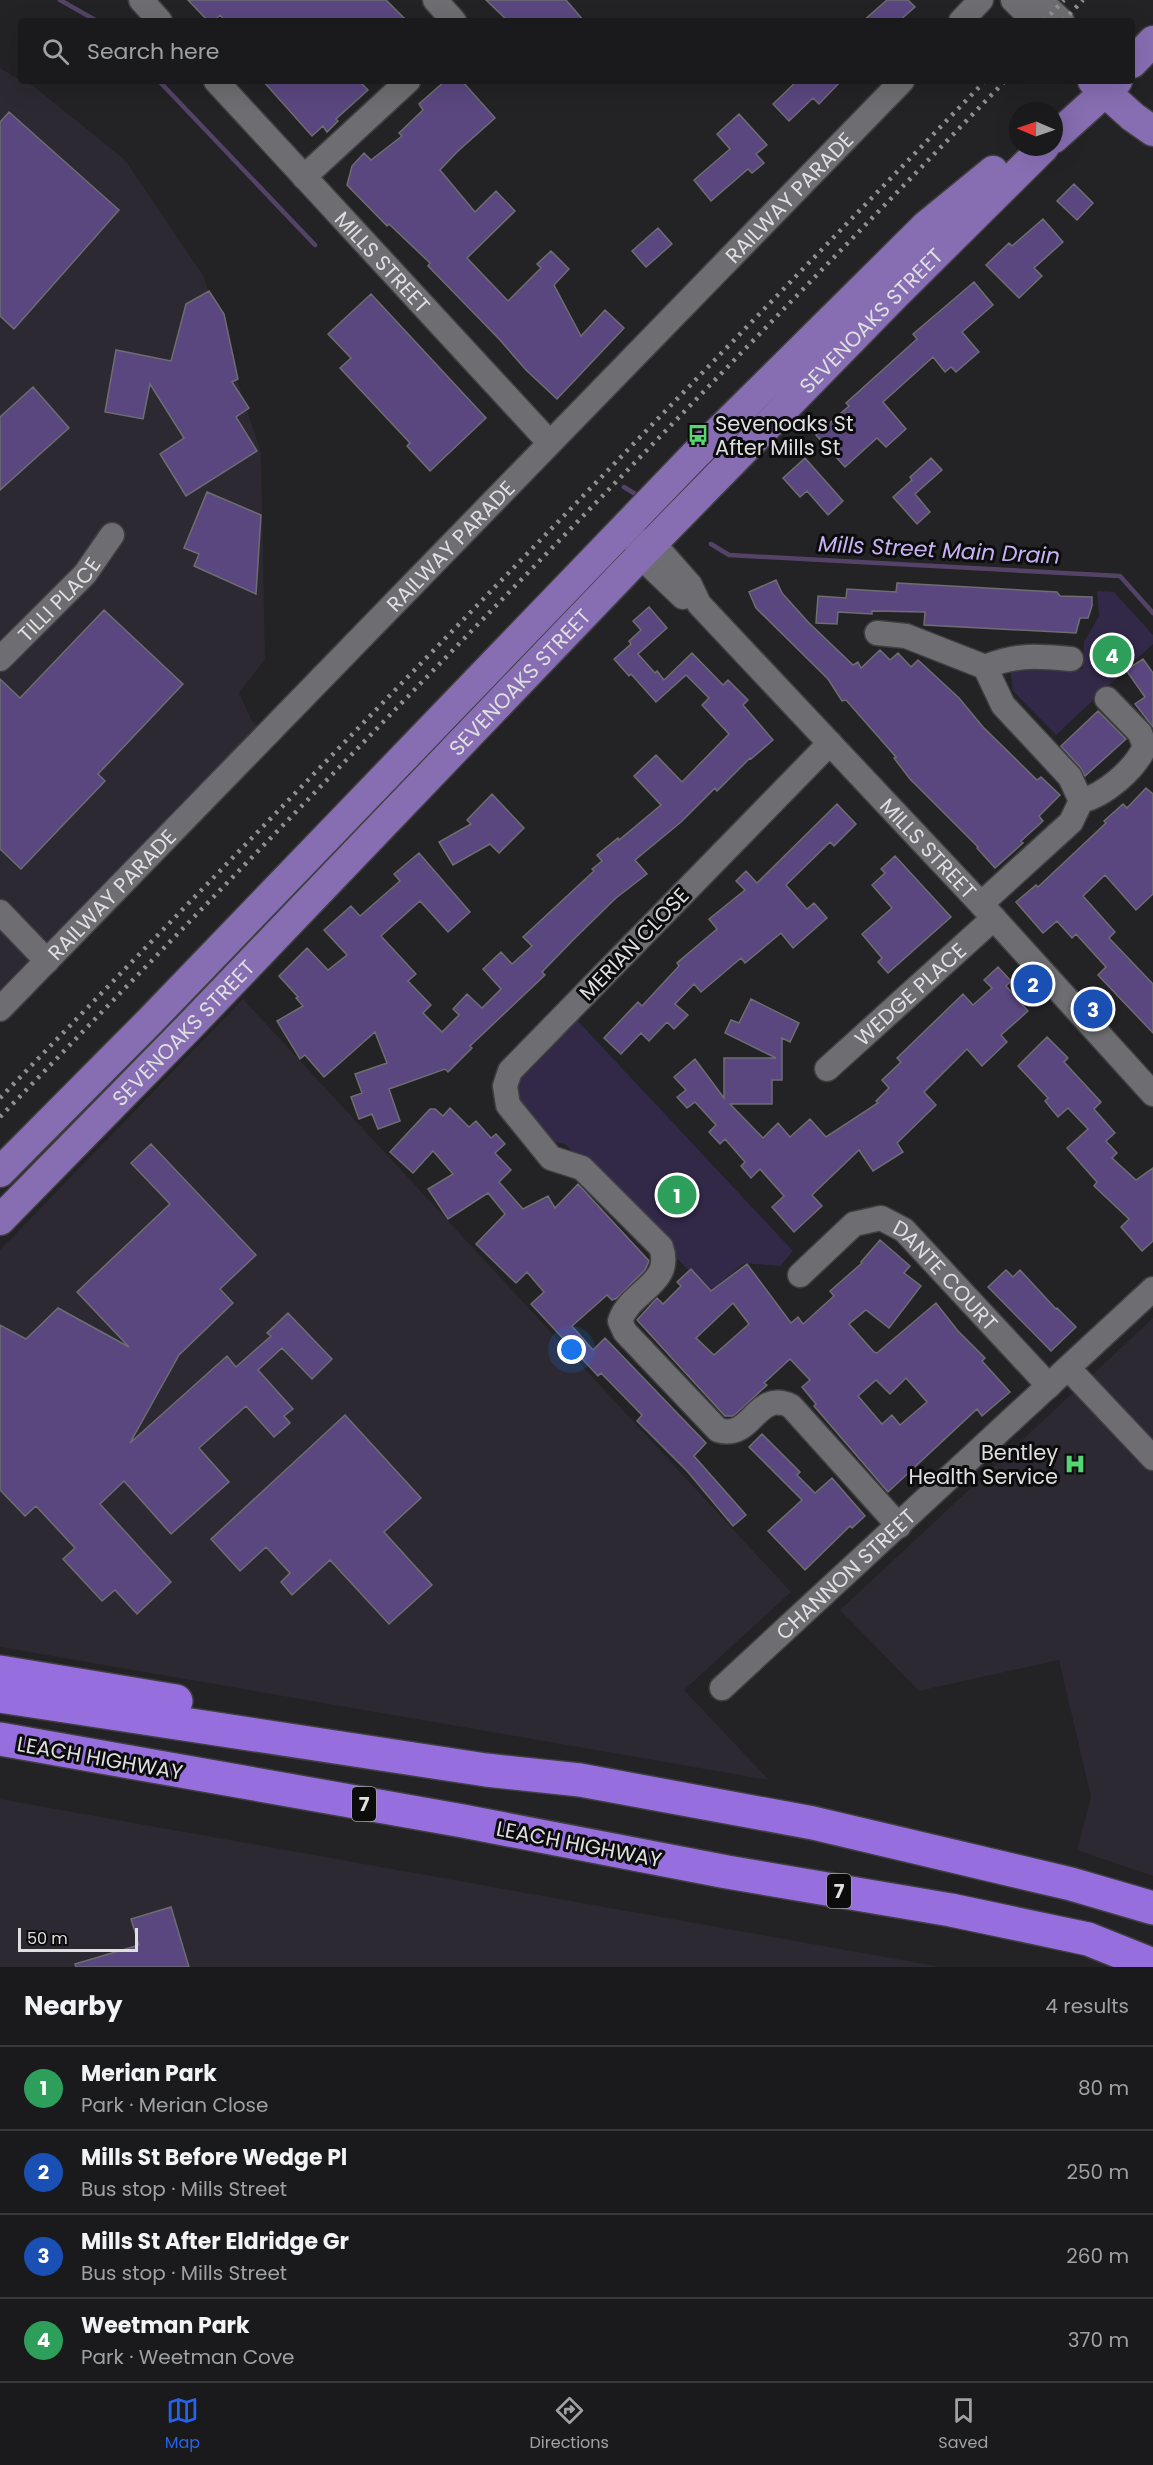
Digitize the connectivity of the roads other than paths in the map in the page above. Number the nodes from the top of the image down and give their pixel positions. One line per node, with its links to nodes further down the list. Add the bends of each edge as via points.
1 (141, 0): 6 (street)
2 (435, 0): 7 (street)
3 (981, 0): 8 (street)
4 (1013, 0): 9 (street)
5 (1040, 0): 10 (street)
6 (157, 18)
7 (451, 18)
8 (964, 18)
9 (1031, 18)
10 (1059, 18)
11 (1153, 19): 12 (main road)
12 (1135, 36)
13 (1153, 41): 14 (main road)
14 (1135, 60)
15 (219, 84): 28 (street, MILLS STREET)
16 (405, 84): 28 (street)
17 (899, 84): 29 (street, RAILWAY PARADE)
18 (1103, 84): 22 (main road)
19 (1104, 84): 24 (main road)
20 (1106, 84): 25 (main road)
21 (1107, 84): 23 (main road, via 1143,105)
22 (1063, 109)
23 (1153, 121)
24 (1063, 128)
25 (1153, 131)
26 (1010, 156): 30 (main road, SEVENOAKS STREET, via 927,225)
27 (1035, 156): 32 (main road, SEVENOAKS STREET)
28 (304, 177): 29 (street, MILLS STREET)
29 (549, 442): 43 (street, RAILWAY PARADE)
30 (646, 506): 32 (street); 33 (main road, SEVENOAKS STREET)
31 (111, 535): 35 (street, TILLI PLACE, via 85,574)
32 (644, 547): 33 (street); 39 (street, MILLS STREET, via 690,585 699,604); 47 (main road, SEVENOAKS STREET)
33 (598, 554): 44 (main road, SEVENOAKS STREET)
34 (877, 633): 37 (street, via 906,636)
35 (0, 659)
36 (1071, 659): 37 (street, via 1025,655)
37 (985, 667): 40 (street, via 1003,705 1070,777)
38 (1107, 699): 40 (street, via 1140,733 1145,747 1139,759 1110,786)
39 (830, 743): 41 (street, MILLS STREET); 57 (street, MERIAN CLOSE, via 510,1071 505,1086 508,1105 551,1158 582,1168 661,1247 665,1259 663,1272 624,1310 620,1321 625,1332 718,1430 728,1434 739,1430 768,1403 780,1401 791,1406)
40 (1081, 801): 41 (street, WEDGE PLACE, via 1071,822)
41 (987, 911): 48 (street, WEDGE PLACE); 49 (street, MILLS STREET)
42 (0, 912): 43 (street)
43 (47, 961): 45 (street, RAILWAY PARADE)
44 (200, 968): 46 (main road, SEVENOAKS STREET); 47 (street)
45 (0, 1009)
46 (150, 1021): 47 (street, via 175,1020); 50 (main road, SEVENOAKS STREET)
47 (188, 1028): 51 (main road, SEVENOAKS STREET)
48 (827, 1069)
49 (1153, 1095)
50 (0, 1172)
51 (0, 1220)
52 (800, 1275): 55 (street, DANTE COURT, via 854,1224 881,1218 904,1230)
53 (1153, 1289): 54 (street, CHANNON STREET)
54 (1069, 1369): 55 (street, CHANNON STREET); 56 (street)
55 (1049, 1386): 57 (street, CHANNON STREET)
56 (1153, 1458)
57 (899, 1526): 59 (street, CHANNON STREET)
58 (0, 1672): 62 (highway, via 169,1699)
59 (722, 1688)
60 (0, 1696): 62 (highway, via 486,1770 580,1780)
61 (0, 1739): 65 (highway, LEACH HIGHWAY / 7)
62 (813, 1823): 63 (highway)
63 (1071, 1884): 64 (highway); 66 (highway)
64 (1153, 1908)
65 (951, 1910): 67 (highway, LEACH HIGHWAY / 7, via 1088,1940); 68 (highway)
66 (1153, 1923)
67 (1153, 1965)
68 (1097, 1967)

